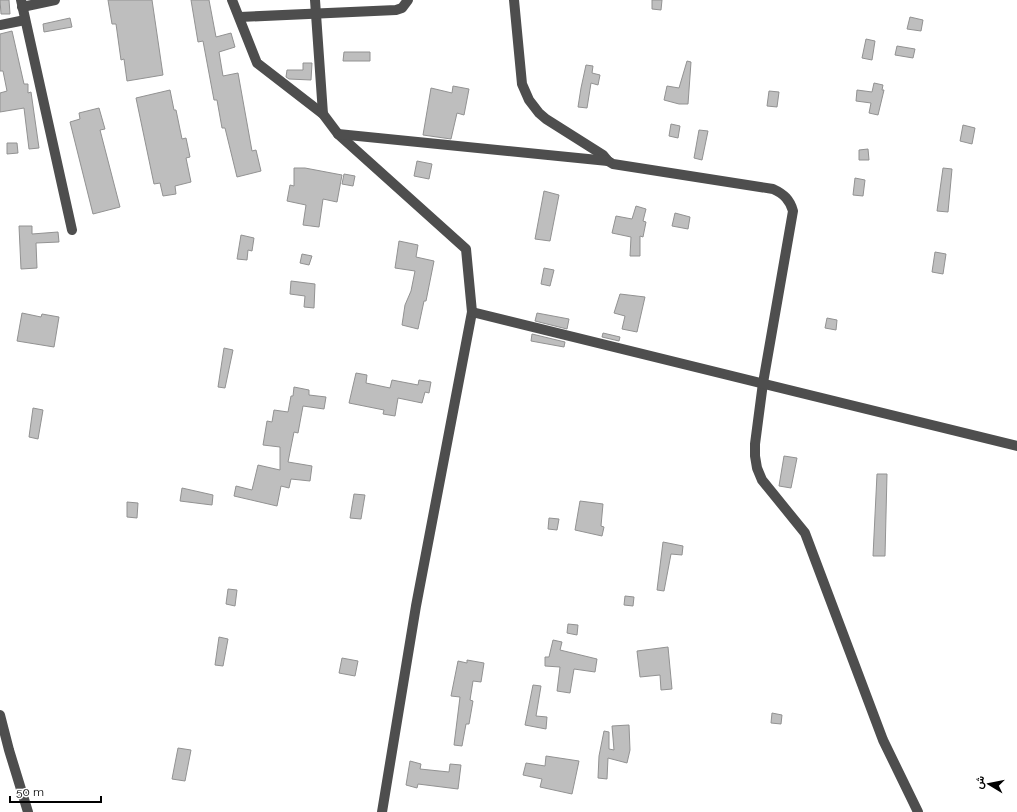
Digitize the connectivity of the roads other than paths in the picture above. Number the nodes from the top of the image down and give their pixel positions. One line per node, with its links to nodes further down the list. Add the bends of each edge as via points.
1 (55, 0): 6 (street)
2 (232, 0): 8 (street)
3 (315, 0): 7 (street)
4 (408, 0): 7 (street, via 402,8 396,10)
5 (514, 0): 13 (street, via 522,84 529,100 546,119 603,155)
6 (22, 4): 9 (street)
7 (316, 14): 8 (street); 11 (street)
8 (240, 17): 11 (street, via 257,63)
9 (25, 20): 10 (street); 14 (street)
10 (0, 25)
11 (323, 114): 12 (street)
12 (338, 134): 13 (street); 15 (street, via 466,249)
13 (608, 161): 16 (street, via 619,165 773,189 781,192 791,204 793,211)
14 (72, 230)
15 (472, 312): 16 (street); 20 (street, via 416,606)
16 (763, 384): 17 (street); 21 (street, via 755,444 757,468 769,490 805,533 883,740)
17 (1017, 446)
18 (0, 715): 19 (street)
19 (28, 812)
20 (382, 812)
21 (918, 812)

